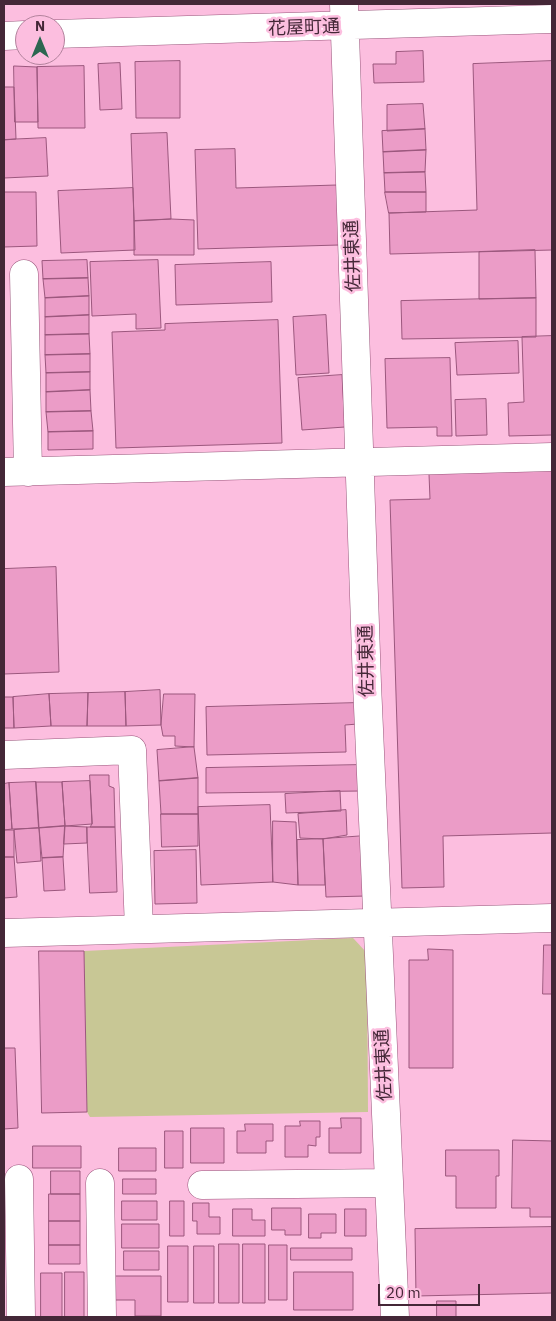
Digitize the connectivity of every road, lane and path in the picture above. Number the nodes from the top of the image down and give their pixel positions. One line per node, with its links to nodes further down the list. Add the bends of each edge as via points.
1 (345, 15): 2 (street, 花屋町通); 3 (street, 花屋町通); 6 (street, 佐井東通)
2 (552, 19)
3 (65, 33)
4 (24, 274): 7 (street)
5 (552, 457): 6 (street)
6 (360, 462): 7 (street); 10 (street, 佐井東通)
7 (16, 472)
8 (4, 756): 11 (street, via 132,750)
9 (552, 918): 10 (street)
10 (377, 923): 11 (street); 14 (street, 佐井東通)
11 (139, 929): 12 (street)
12 (4, 932)
13 (19, 1179): 17 (street)
14 (389, 1182): 16 (street); 19 (street, 佐井東通)
15 (100, 1183): 18 (street)
16 (202, 1185)
17 (21, 1317)
18 (102, 1317)
19 (396, 1317)

